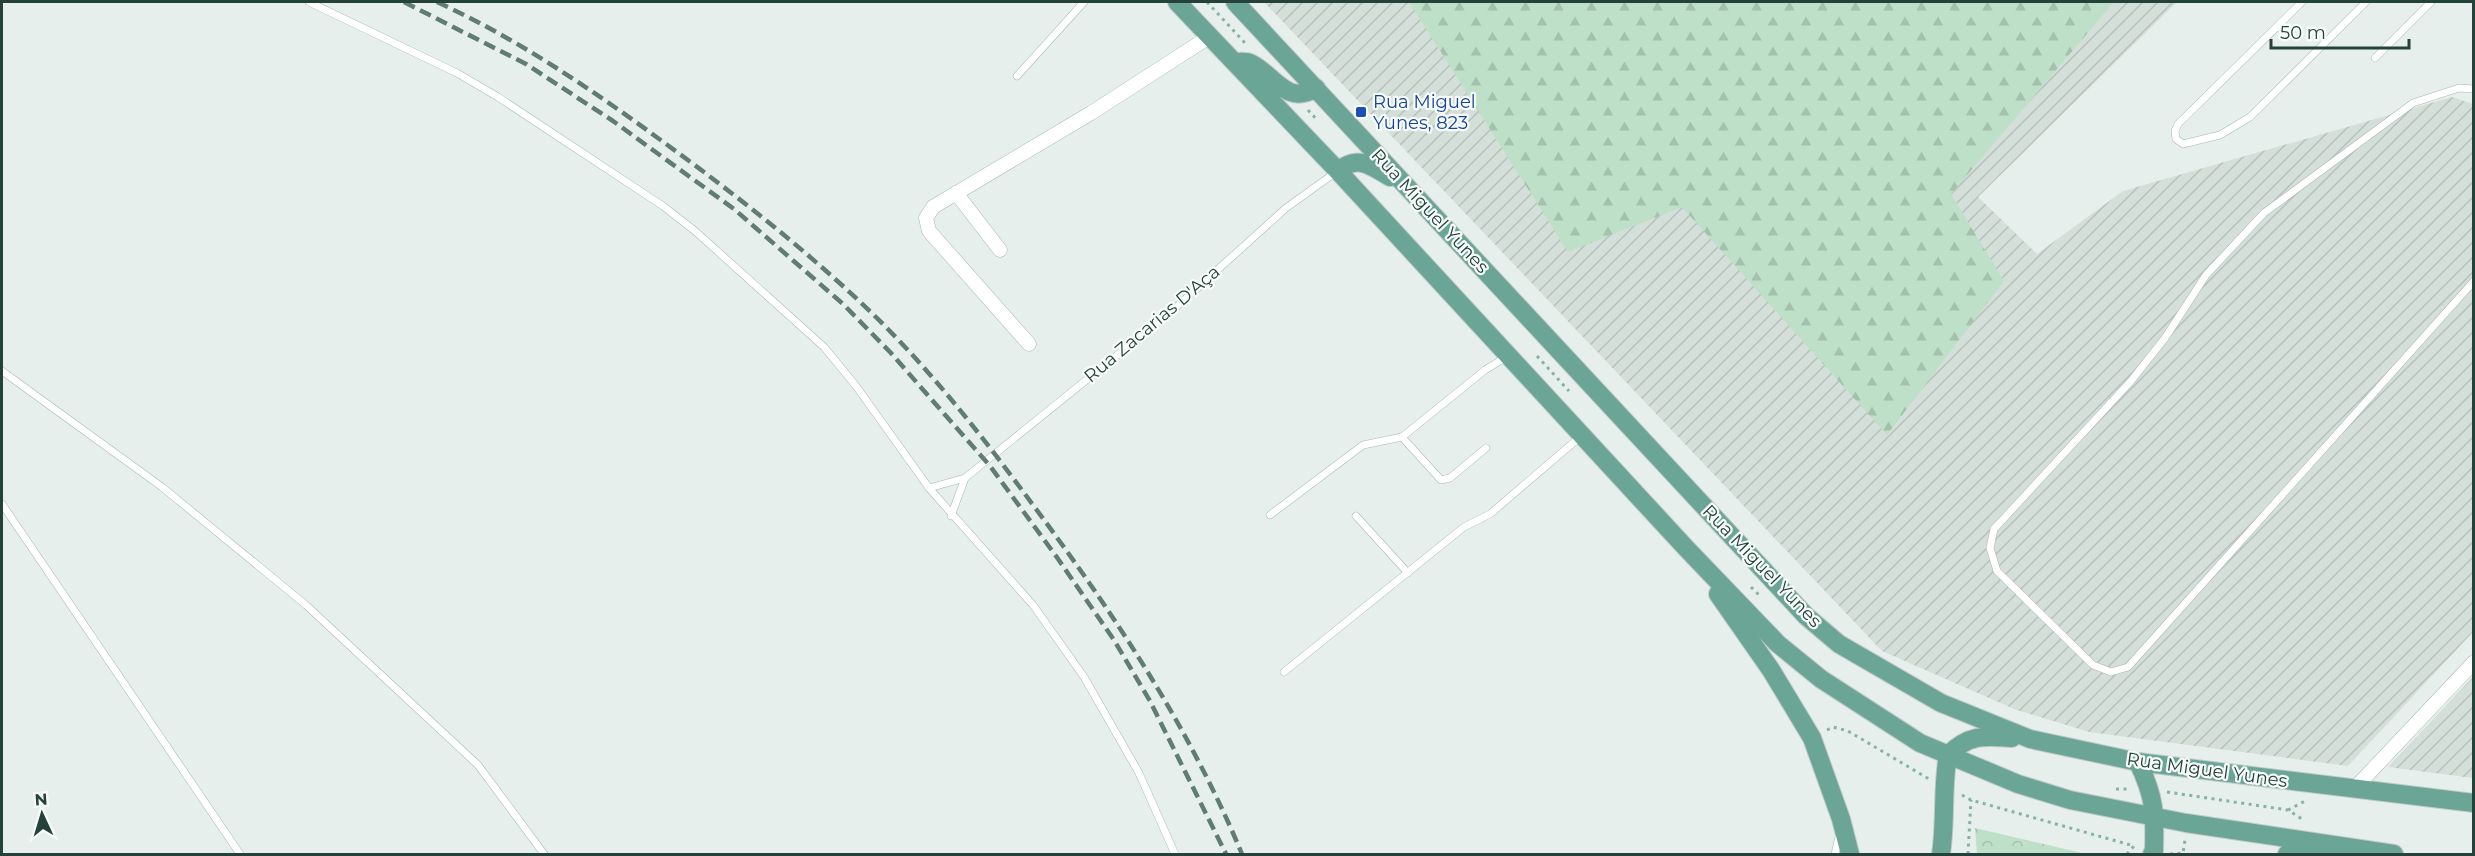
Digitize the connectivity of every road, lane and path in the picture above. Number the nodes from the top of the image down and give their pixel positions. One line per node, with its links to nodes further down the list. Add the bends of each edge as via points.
1 (309, 2): 26 (lane, via 457,73 498,97 695,231 824,347)
2 (1084, 2): 11 (lane)
3 (1177, 2): 8 (main road)
4 (1236, 2): 12 (main road, Rua Miguel Yunes)
5 (2302, 2): 6 (lane, via 2178,124 2176,139 2183,144 2220,135 2250,117)
6 (2366, 2)
7 (2431, 2): 9 (lane)
8 (1209, 37): 10 (main road); 16 (street)
9 (2374, 58)
10 (1234, 62): 12 (main road, via 1250,63 1292,93); 14 (main road)
11 (1017, 76)
12 (1316, 88): 15 (main road, Rua Miguel Yunes)
13 (2474, 89): 18 (lane, via 2459,88 2412,103 2264,213 2206,275 2165,339 2131,381 1994,529 1990,548 1997,571 2093,665 2111,672 2128,667)
14 (1338, 171): 15 (main road, via 1347,164 1367,164); 20 (main road); 25 (lane, Rua Zacarias D'Aça, via 1286,208 1173,309)
15 (1407, 187): 36 (main road, Rua Miguel Yunes, via 1806,616 1839,644 1941,704)
16 (956, 193): 17 (street); 19 (street, via 933,207 926,218 929,231)
17 (1000, 250)
18 (2474, 281)
19 (1029, 344)
20 (1508, 355): 22 (main road); 23 (lane)
21 (2, 371): 50 (lane, via 162,487 306,605 478,765)
22 (1582, 436): 31 (main road); 32 (lane, via 1490,514 1464,527)
23 (1402, 437): 24 (lane, via 1441,480 1450,478); 28 (lane, via 1363,445)
24 (1486, 448)
25 (965, 478): 26 (lane); 29 (lane)
26 (928, 488): 29 (lane)
27 (2, 504): 49 (lane)
28 (1270, 515)
29 (951, 516): 51 (lane, via 1033,605 1084,677 1138,773)
30 (1356, 516): 32 (lane)
31 (1685, 547): 37 (main road, via 1778,644 1821,680 1920,743); 45 (main road, via 1803,722)
32 (1408, 573): 34 (lane)
33 (2474, 663): 40 (street)
34 (1284, 672)
35 (1833, 727): 39 (path, via 1848,731)
36 (2030, 739): 37 (main road, via 1973,738 1961,742); 38 (main road, Rua Miguel Yunes)
37 (1948, 755): 44 (main road, via 2070,800); 54 (main road)
38 (2138, 762): 40 (main road, Rua Miguel Yunes); 44 (main road, via 2150,788)
39 (1928, 778)
40 (2355, 788): 42 (main road, Rua Miguel Yunes)
41 (2186, 796): 43 (path)
42 (2474, 803)
43 (2288, 810)
44 (2155, 816): 47 (main road); 57 (main road)
45 (1841, 819): 52 (lane); 53 (main road)
46 (2185, 844): 48 (path, via 2183,853)
47 (2337, 847): 58 (main road); 59 (main road)
48 (2170, 854)
49 (240, 855)
50 (544, 855)
51 (1175, 855)
52 (1835, 855)
53 (1850, 855)
54 (1941, 855)
55 (1968, 855): 56 (path, via 1971,800 2134,846)
56 (2127, 855)
57 (2152, 855)
58 (2287, 855)
59 (2394, 855)

